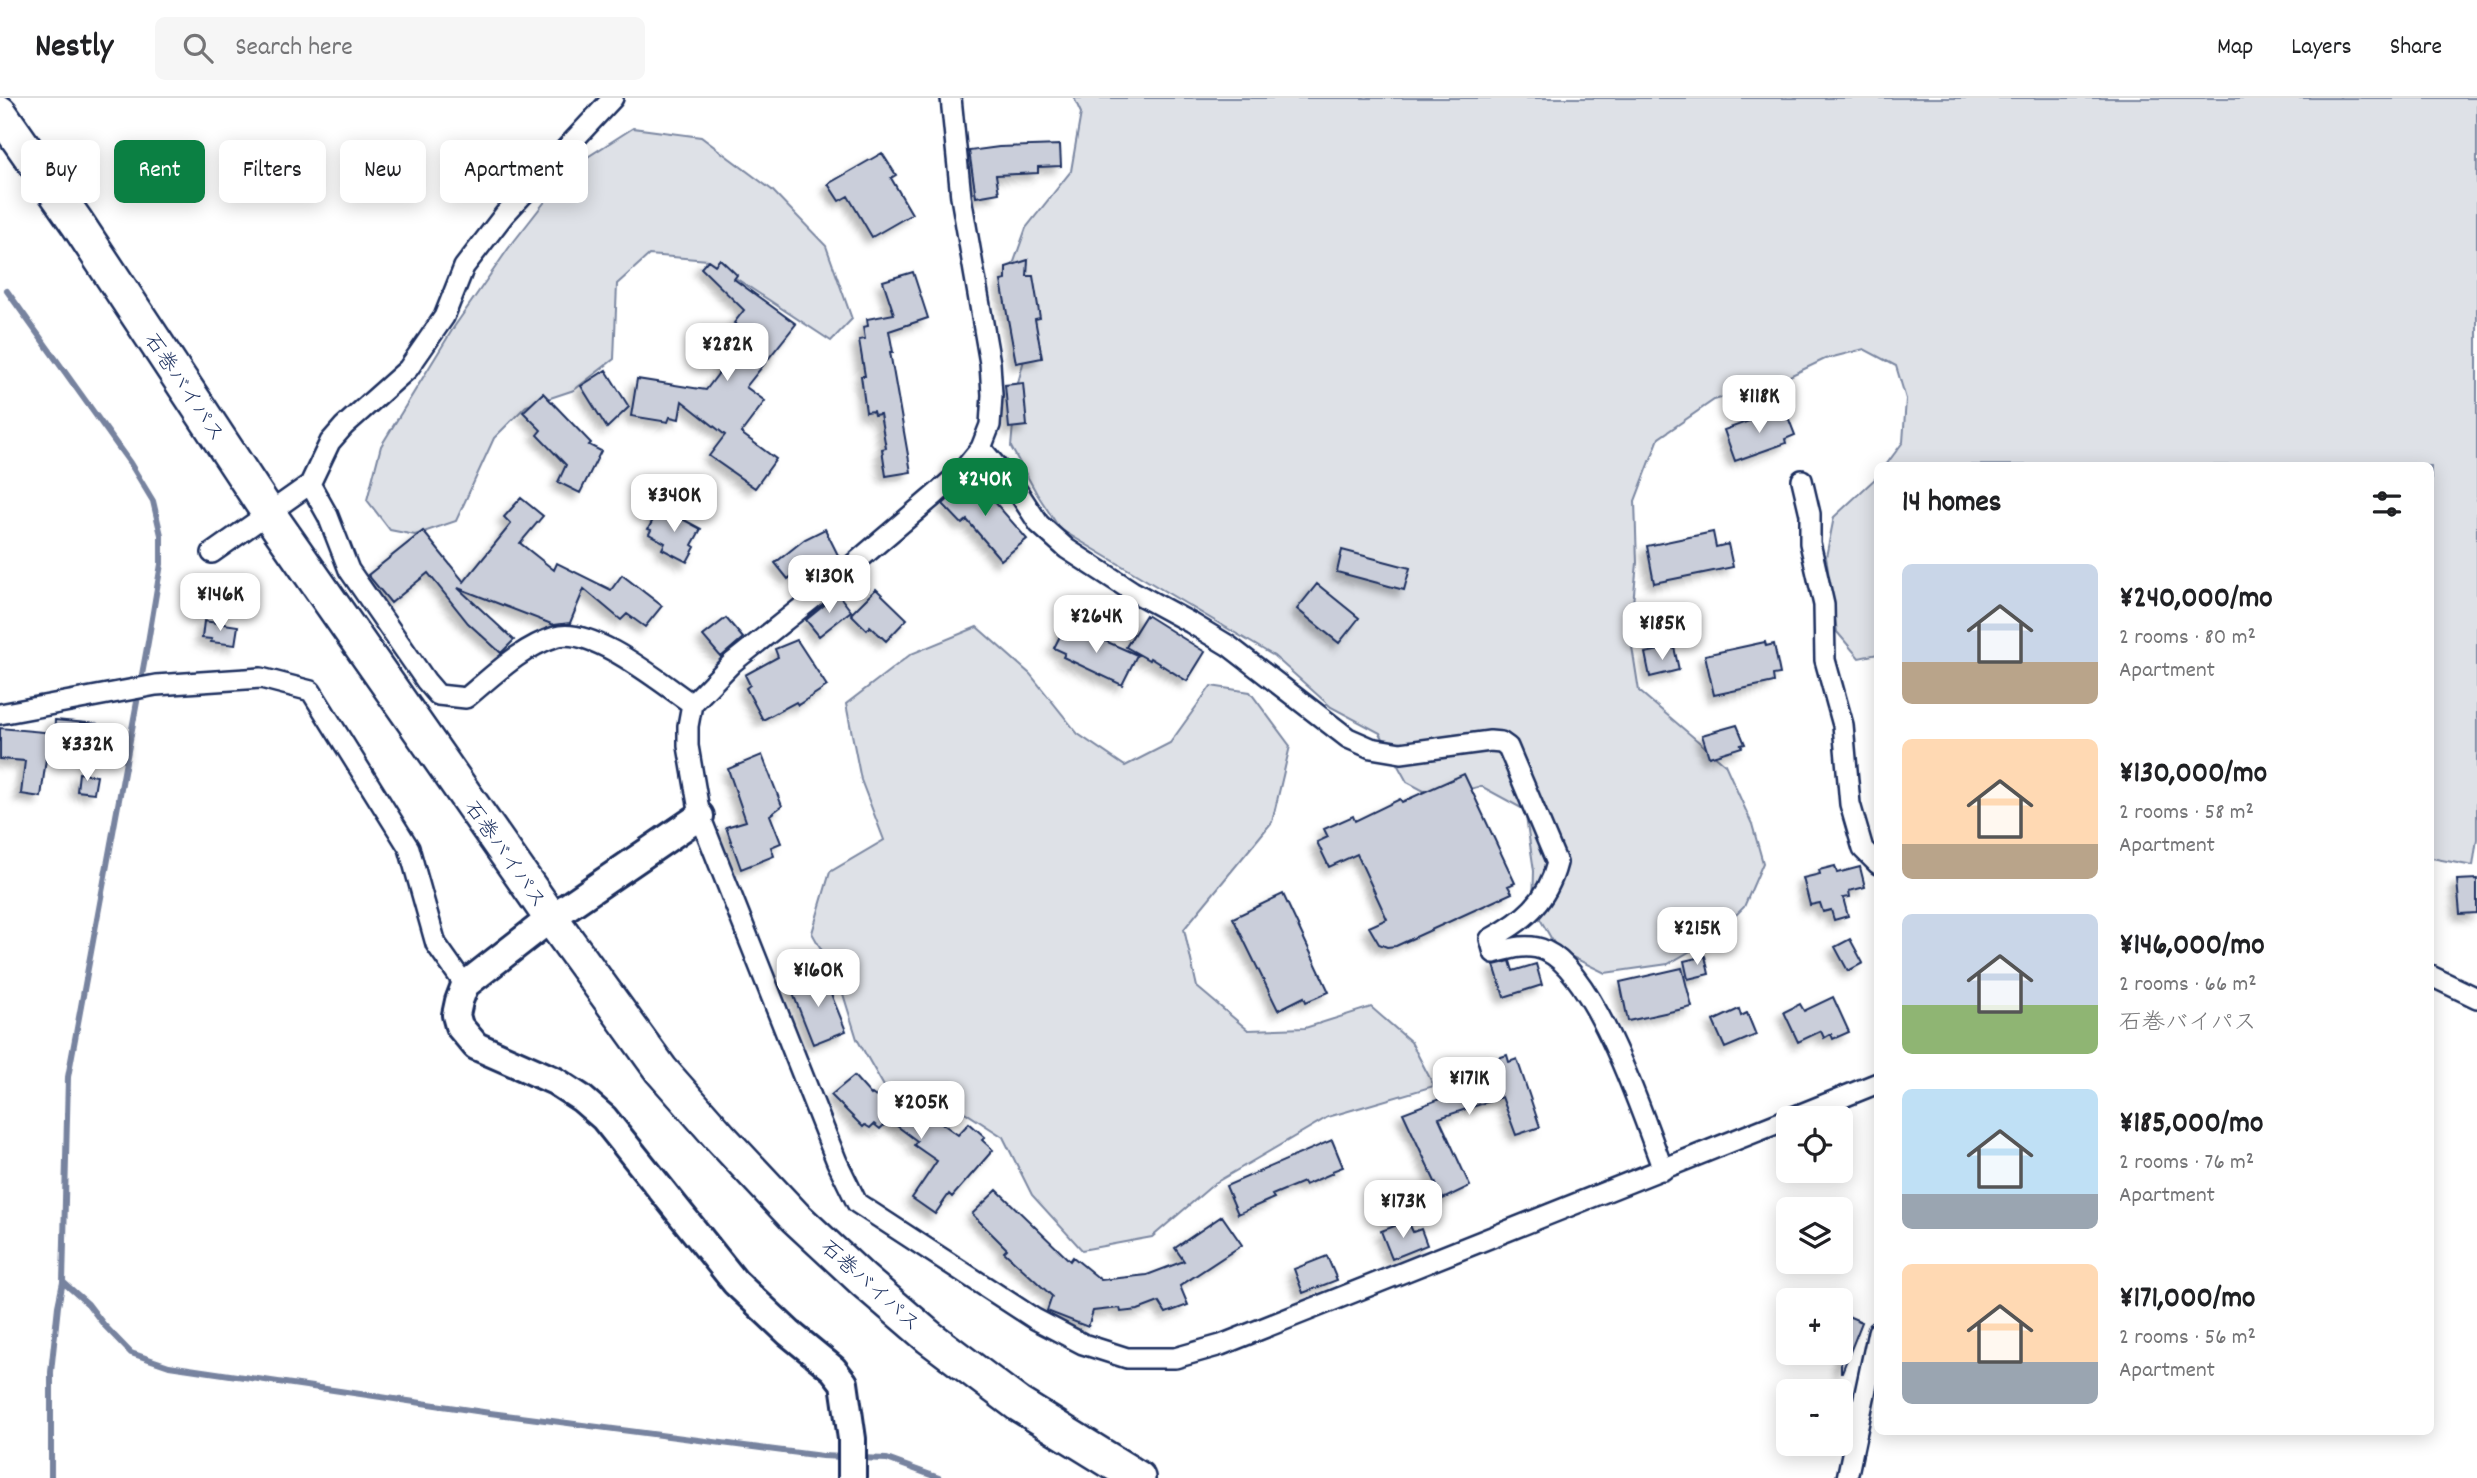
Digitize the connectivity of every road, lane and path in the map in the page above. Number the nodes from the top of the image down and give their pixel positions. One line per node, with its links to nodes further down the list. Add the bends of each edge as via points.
1 (613, 98): 6 (street, via 480,246 464,267 444,317 408,369 330,442)
2 (951, 98): 4 (street, via 961,197 990,363 990,425)
3 (0, 113): 7 (highway, 石巻バイパス)
4 (981, 448): 9 (street, via 955,477 732,663); 20 (street, via 1039,524 1067,549 1229,646 1348,738 1401,753 1490,741 1508,747 1558,863 1546,894 1529,913 1490,939 1494,953 1531,946 1558,957 1574,974 1603,1022)
5 (1802, 480): 12 (street, via 1824,605 1825,660 1843,725 1850,804 1863,849)
6 (310, 484): 7 (street); 9 (street, via 349,570 438,695 466,698 519,654 556,636 579,635 599,642)
7 (269, 514): 8 (street); 13 (highway, 石巻バイパス)
8 (212, 553)
9 (692, 704): 11 (street, via 688,746)
10 (0, 714): 15 (street, via 150,686 261,678 311,691 409,848 436,944)
11 (700, 816): 13 (street); 20 (street, via 827,1138 858,1203 1035,1319 1083,1344 1127,1358 1175,1358 1221,1345)
12 (1874, 860)
13 (551, 918): 15 (street); 23 (highway, 石巻バイパス, via 661,1070 796,1217 929,1337 1018,1404)
14 (2434, 977): 16 (street)
15 (465, 985): 22 (street, via 456,1015 476,1046 555,1081 604,1118 735,1282 833,1369 844,1383)
16 (2477, 998)
17 (1874, 1085): 18 (street)
18 (1822, 1106)
19 (1776, 1125): 20 (street)
20 (1662, 1170)
21 (1874, 1351): 24 (street)
22 (852, 1473)
23 (1138, 1478)
24 (1847, 1478)

